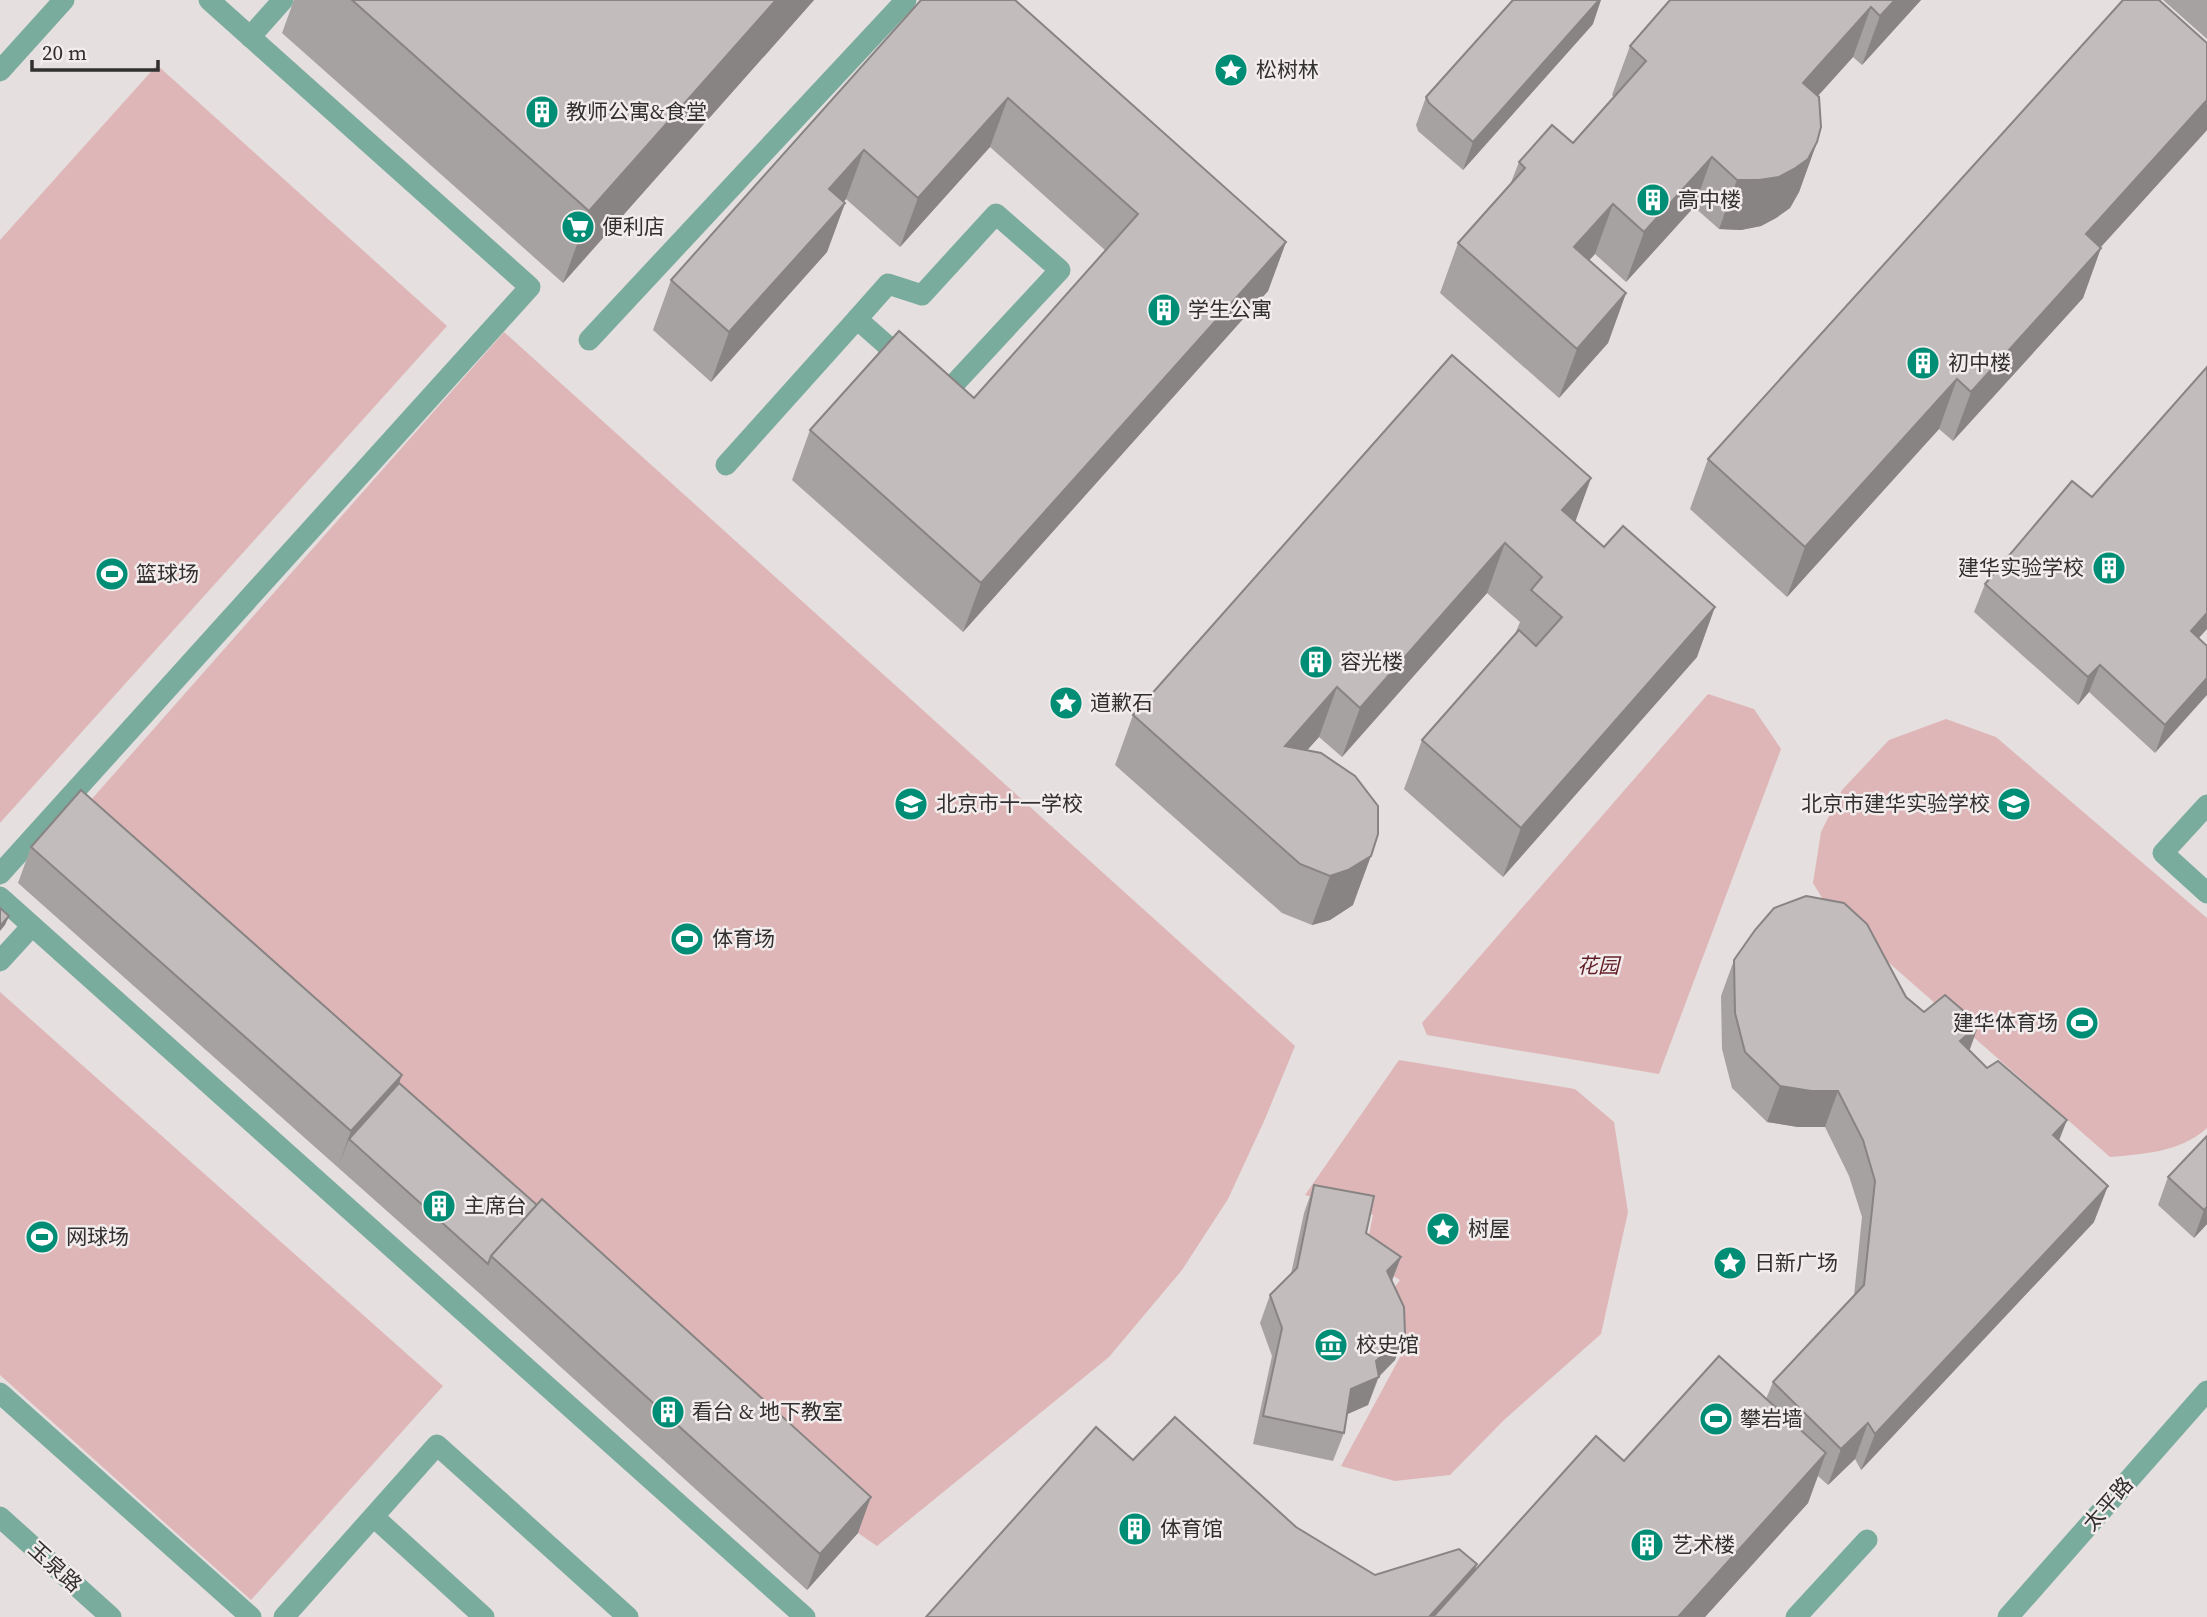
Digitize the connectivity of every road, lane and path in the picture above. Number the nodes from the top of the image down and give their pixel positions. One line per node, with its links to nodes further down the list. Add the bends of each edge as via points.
1 (64, 0): 6 (street)
2 (209, 0): 5 (street)
3 (282, 0): 5 (street)
4 (906, 0): 8 (street)
5 (250, 37): 11 (street, via 530,287)
6 (0, 71)
7 (856, 319): 7 (street, via 944,395 1060,270 996,214 922,295 888,284); 9 (street)
8 (589, 340)
9 (726, 465)
10 (2207, 805): 12 (street, via 2163,853)
11 (0, 874)
12 (2207, 893)
13 (0, 897): 14 (street)
14 (32, 926): 15 (street); 26 (street)
15 (0, 961)
16 (2207, 1391): 28 (street, 太平路)
17 (0, 1393): 22 (street)
18 (0, 1517): 21 (street, 玉泉路)
19 (375, 1518): 23 (street); 24 (street); 25 (street, via 437,1445)
20 (1867, 1540): 27 (street)
21 (111, 1617)
22 (251, 1617)
23 (284, 1617)
24 (484, 1617)
25 (628, 1617)
26 (805, 1617)
27 (1796, 1617)
28 (2008, 1617)

